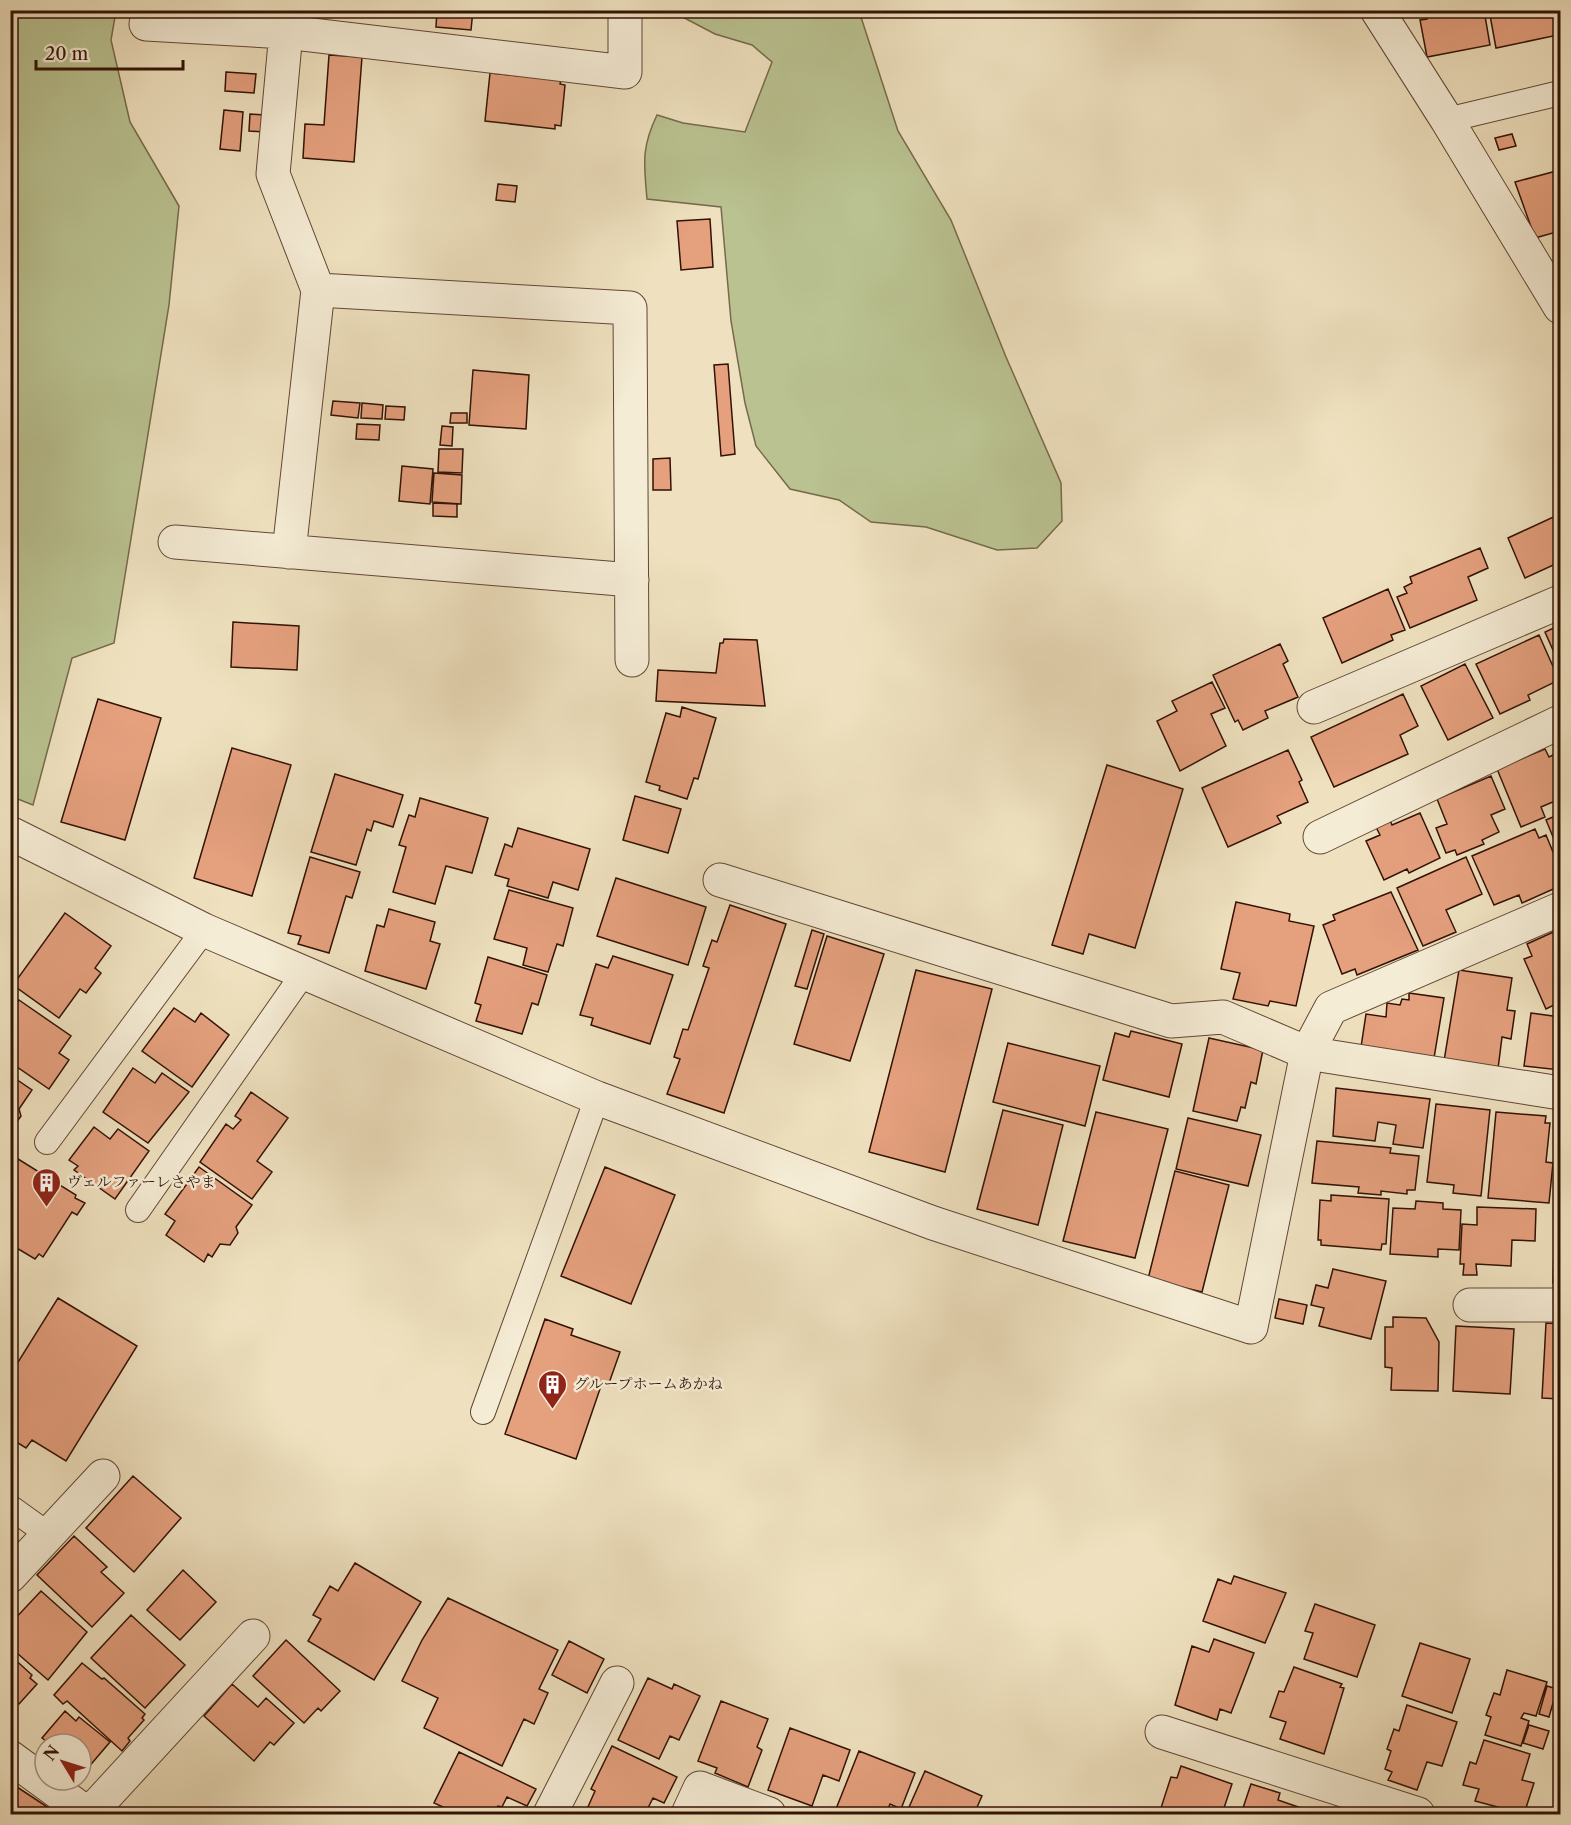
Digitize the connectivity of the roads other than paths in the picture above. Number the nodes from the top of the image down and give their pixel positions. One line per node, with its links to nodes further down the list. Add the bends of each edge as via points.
1 (625, 10): 3 (street, via 625,72)
2 (1377, 10): 6 (street)
3 (287, 21): 4 (street); 7 (street, via 273,174)
4 (146, 24)
5 (1560, 93): 6 (lane)
6 (1447, 120): 8 (street)
7 (318, 290): 10 (street); 11 (street, via 630,308)
8 (1560, 308)
9 (175, 542): 10 (street)
10 (289, 552): 11 (street)
11 (632, 580): 13 (street)
12 (1560, 602): 14 (street)
13 (632, 660)
14 (1314, 707)
15 (1560, 722): 17 (street)
16 (10, 832): 20 (street)
17 (1320, 837)
18 (720, 880): 22 (street, via 1171,1021 1223,1017)
19 (1560, 909): 22 (street, via 1331,1008)
20 (204, 930): 21 (street); 25 (lane)
21 (303, 974): 24 (street); 26 (lane)
22 (1307, 1053): 23 (street); 24 (street, via 1251,1327 933,1223)
23 (1560, 1093)
24 (597, 1098): 29 (lane)
25 (47, 1142)
26 (138, 1210)
27 (1470, 1305): 28 (street)
28 (1560, 1305)
29 (483, 1412)
30 (103, 1476): 32 (street)
31 (10, 1507): 32 (lane)
32 (48, 1535): 33 (street)
33 (10, 1576)
34 (253, 1636): 38 (street)
35 (618, 1683): 39 (street)
36 (1162, 1732): 42 (street)
37 (10, 1757): 38 (street)
38 (89, 1815)
39 (550, 1815)
40 (688, 1815): 41 (street, via 700,1788)
41 (769, 1815)
42 (1418, 1815)

